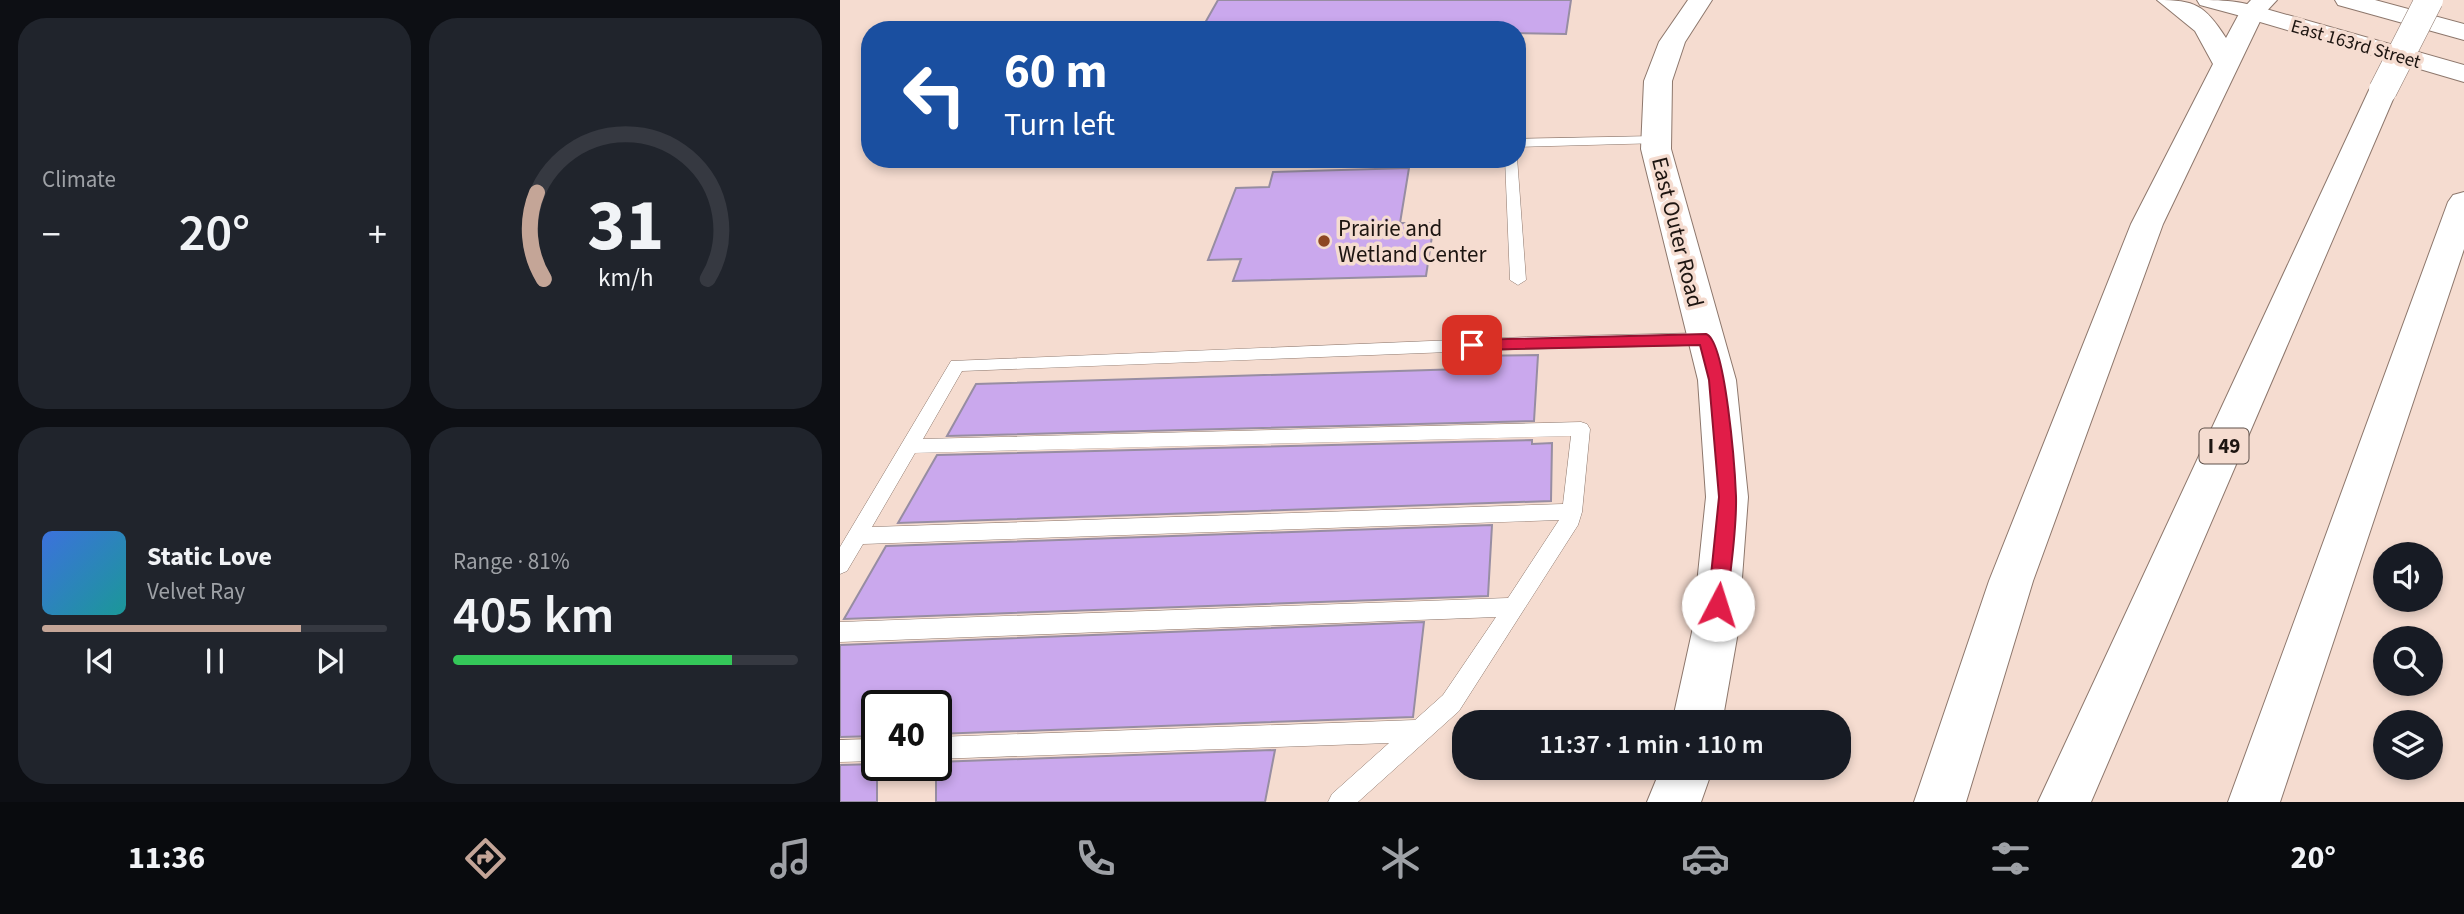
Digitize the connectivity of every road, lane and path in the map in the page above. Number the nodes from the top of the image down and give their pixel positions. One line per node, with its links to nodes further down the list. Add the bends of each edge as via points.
1 (1700, 0): 10 (main road, East Outer Road, via 1672,43 1658,80)
2 (2169, 0): 8 (main road, via 2214,35)
3 (2208, 0): 6 (main road, East 163rd Street)
4 (2347, 0): 7 (main road, East 163rd Street)
5 (2429, 0): 31 (main road, I 49, bridge, via 2383,90)
6 (2258, 6): 8 (main road); 9 (main road, East 163rd Street)
7 (2464, 32)
8 (2226, 64): 30 (main road, via 2143,237 2011,581)
9 (2464, 74)
10 (1656, 140): 11 (lane); 15 (main road, East Outer Road)
11 (1526, 144)
12 (1512, 168): 14 (lane)
13 (2464, 202): 32 (main road)
14 (1518, 280)
15 (1706, 339): 16 (lane, via 957,365); 22 (main road, East Outer Road, via 1717,380 1727,497 1715,632)
16 (910, 446): 17 (lane, via 1581,429); 18 (lane)
17 (1572, 512): 18 (lane); 20 (lane)
18 (857, 536): 19 (lane)
19 (840, 565)
20 (1514, 607): 21 (lane); 23 (lane, via 1451,703)
21 (840, 632)
22 (1700, 710)
23 (1419, 731): 24 (lane); 28 (lane)
24 (952, 747)
25 (861, 750): 26 (lane)
26 (840, 751)
27 (1684, 780): 29 (main road)
28 (1340, 802)
29 (1673, 802)
30 (1940, 802)
31 (2064, 802)
32 (2254, 802)

